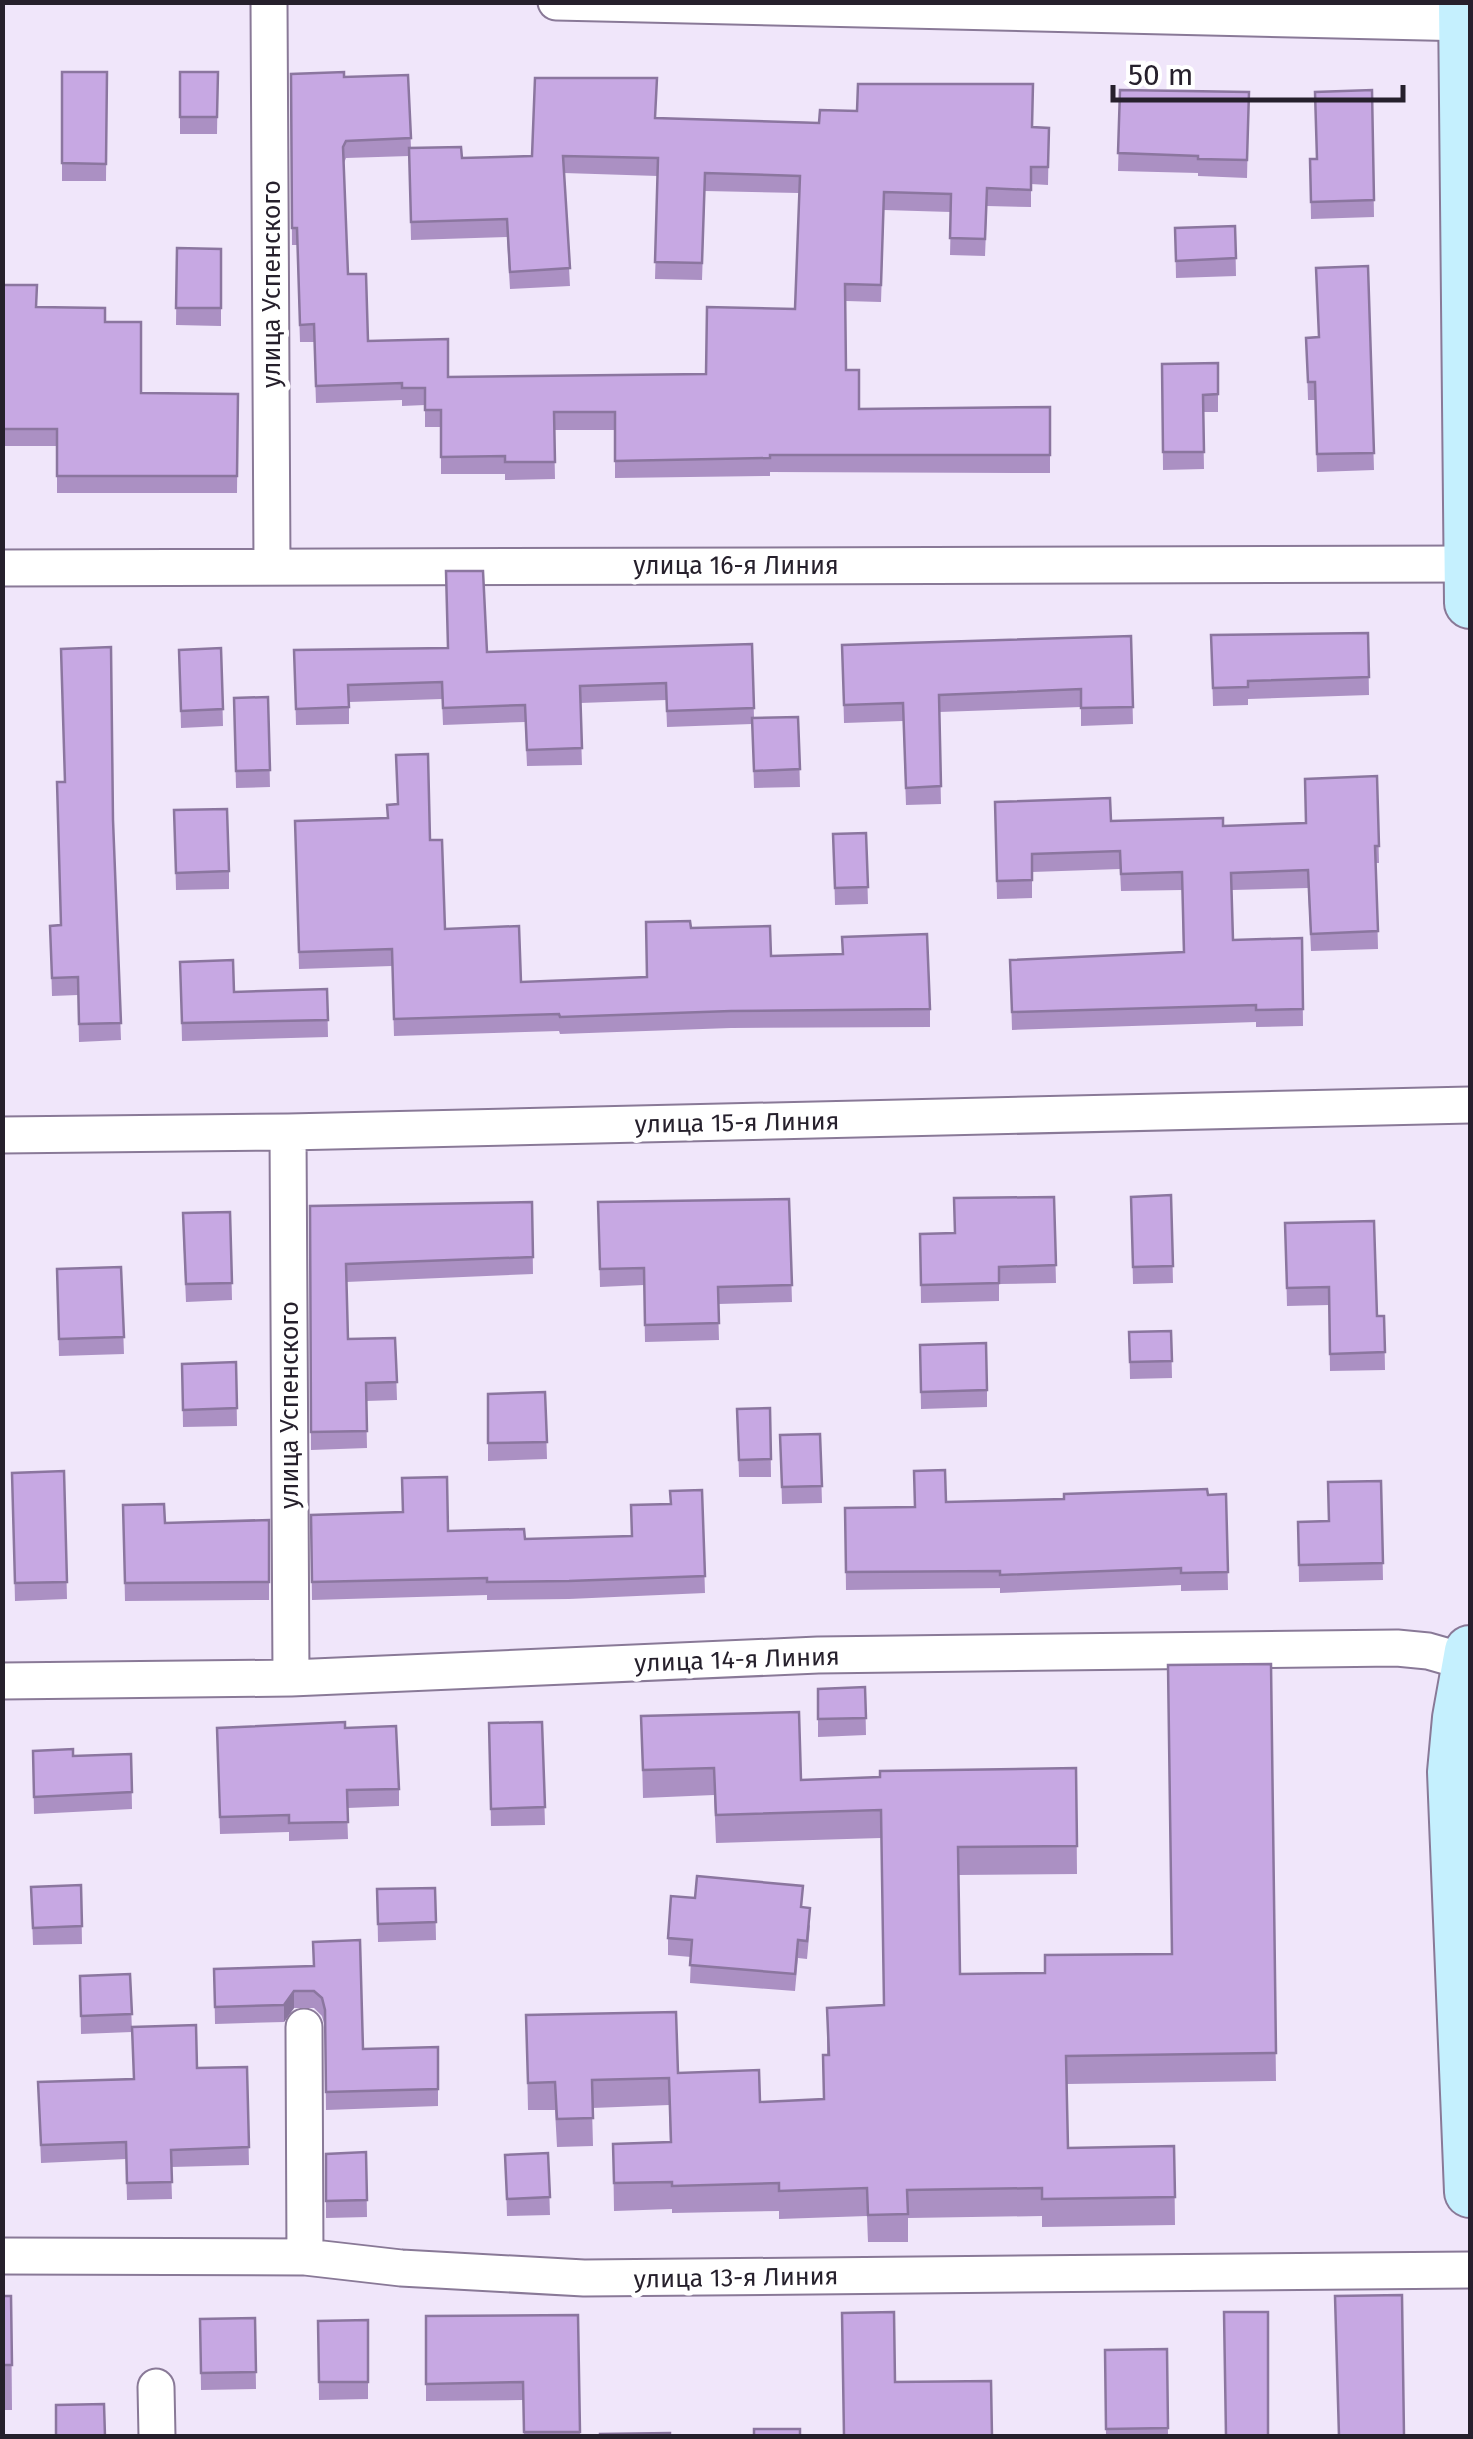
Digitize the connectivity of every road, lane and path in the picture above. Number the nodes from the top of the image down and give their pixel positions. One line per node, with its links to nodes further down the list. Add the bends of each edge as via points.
1 (269, 2): 5 (street, улица Успенского)
2 (556, 2): 3 (street)
3 (1466, 16): 4 (street)
4 (1470, 564): 5 (street, улица 16-я Линия); 7 (street)
5 (272, 566): 6 (street, улица 16-я Линия)
6 (2, 568)
7 (1470, 604)
8 (1470, 1105): 9 (street, улица 15-я Линия)
9 (288, 1132): 10 (street, улица 15-я Линия); 12 (street, улица Успенского)
10 (2, 1135)
11 (1470, 1659): 12 (street, улица 14-я Линия, via 1398,1648 818,1655); 15 (street, via 1453,1772)
12 (291, 1678): 13 (street, улица 14-я Линия)
13 (2, 1682)
14 (304, 2027): 17 (street)
15 (1470, 2192)
16 (2, 2256): 17 (street, улица 13-я Линия)
17 (305, 2256): 18 (street, улица 13-я Линия, via 584,2278)
18 (1470, 2270)
19 (156, 2387): 20 (street)
20 (157, 2436)

